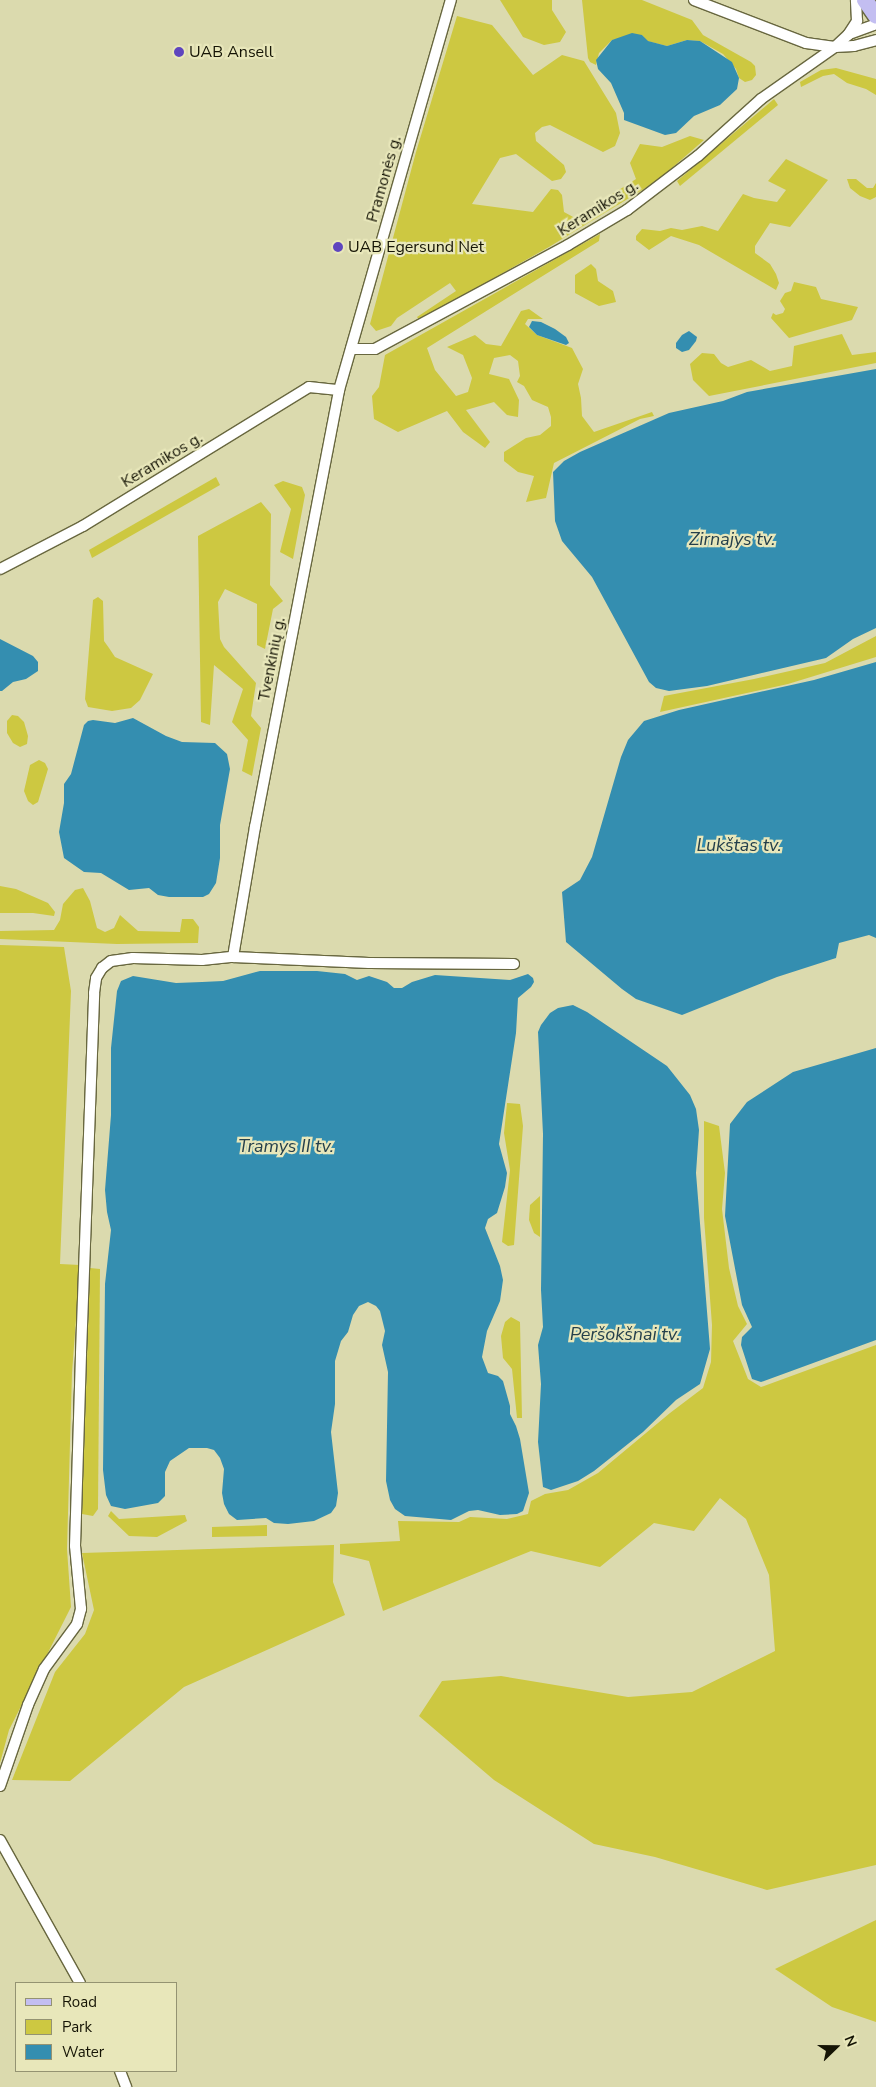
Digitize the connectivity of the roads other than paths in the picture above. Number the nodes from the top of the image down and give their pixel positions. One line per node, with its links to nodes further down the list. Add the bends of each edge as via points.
1 (451, 0): 10 (street, Pramonės g.)
2 (694, 0): 9 (street, via 806,43)
3 (856, 0): 7 (street, via 857,21)
4 (865, 0): 5 (main road)
5 (876, 16)
6 (876, 24): 7 (street)
7 (848, 35): 9 (street)
8 (876, 40): 9 (street)
9 (835, 47): 10 (street, Keramikos g., via 761,99 698,156 606,223 375,349)
10 (351, 349): 11 (street, Pramonės g.)
11 (346, 367): 12 (street, Tvenkinių g.)
12 (339, 390): 13 (street, Keramikos g., via 309,387 84,526); 14 (street, Tvenkinių g.)
13 (0, 569)
14 (233, 958): 15 (street); 16 (street, via 111,961 96,978 75,1546 81,1609 77,1624 44,1669)
15 (514, 964)
16 (0, 1786)
17 (0, 1840): 18 (street)
18 (79, 1982)
19 (120, 2072): 20 (street)
20 (126, 2087)

